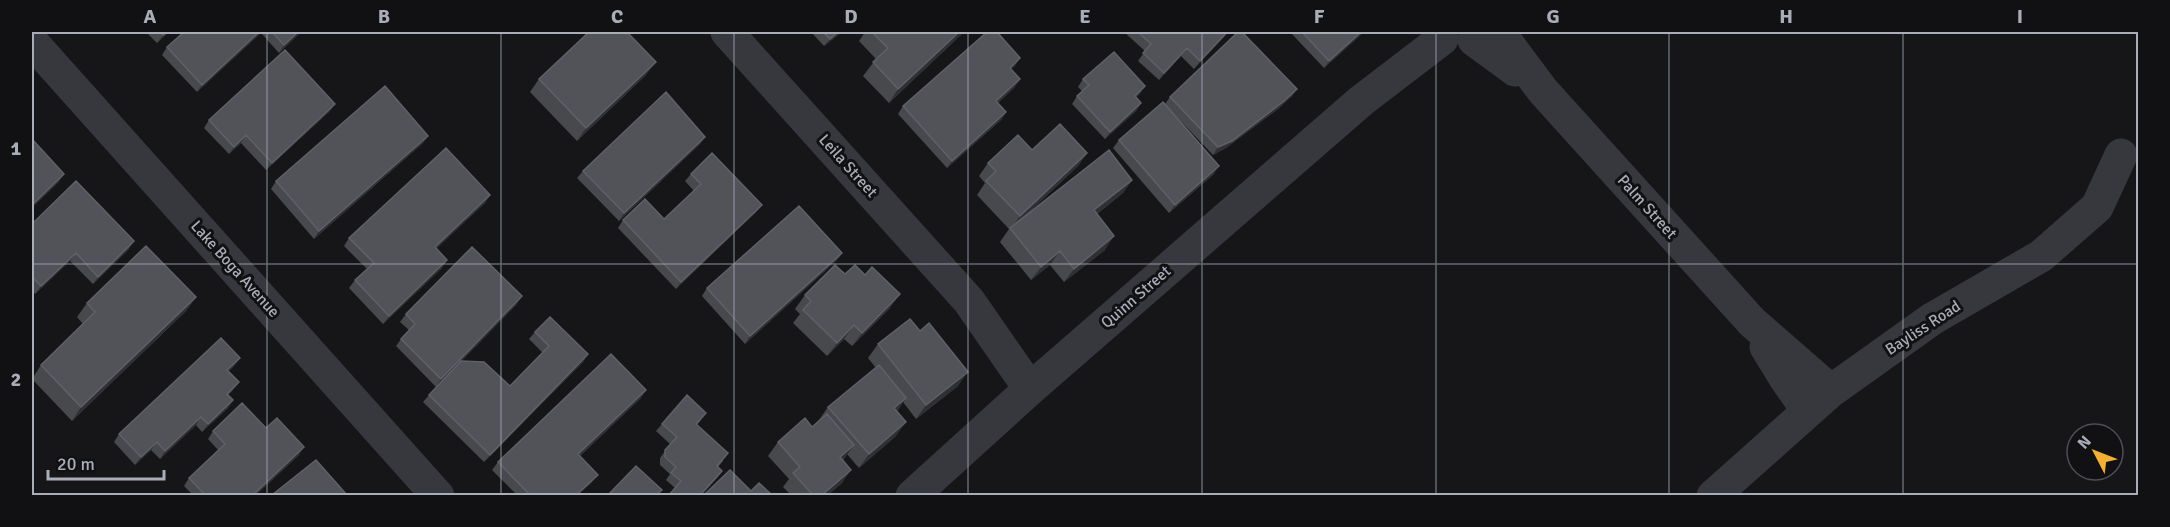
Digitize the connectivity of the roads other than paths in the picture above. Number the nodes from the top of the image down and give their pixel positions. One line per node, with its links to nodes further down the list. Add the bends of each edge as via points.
1 (727, 32): 6 (street, Leila Street)
2 (1430, 34): 3 (street, via 1463,43); 6 (street, Quinn Street, via 1360,101)
3 (1486, 34): 7 (street, Palm Street, via 1543,91 1752,322 1785,378)
4 (32, 42): 8 (street, Lake Boga Avenue)
5 (2121, 155): 7 (street, Bayliss Road, via 2097,207 2041,256 1932,319)
6 (1040, 380): 9 (street, Quinn Street)
7 (1819, 401): 10 (street, Bayliss Road)
8 (438, 495)
9 (912, 495)
10 (1713, 495)

